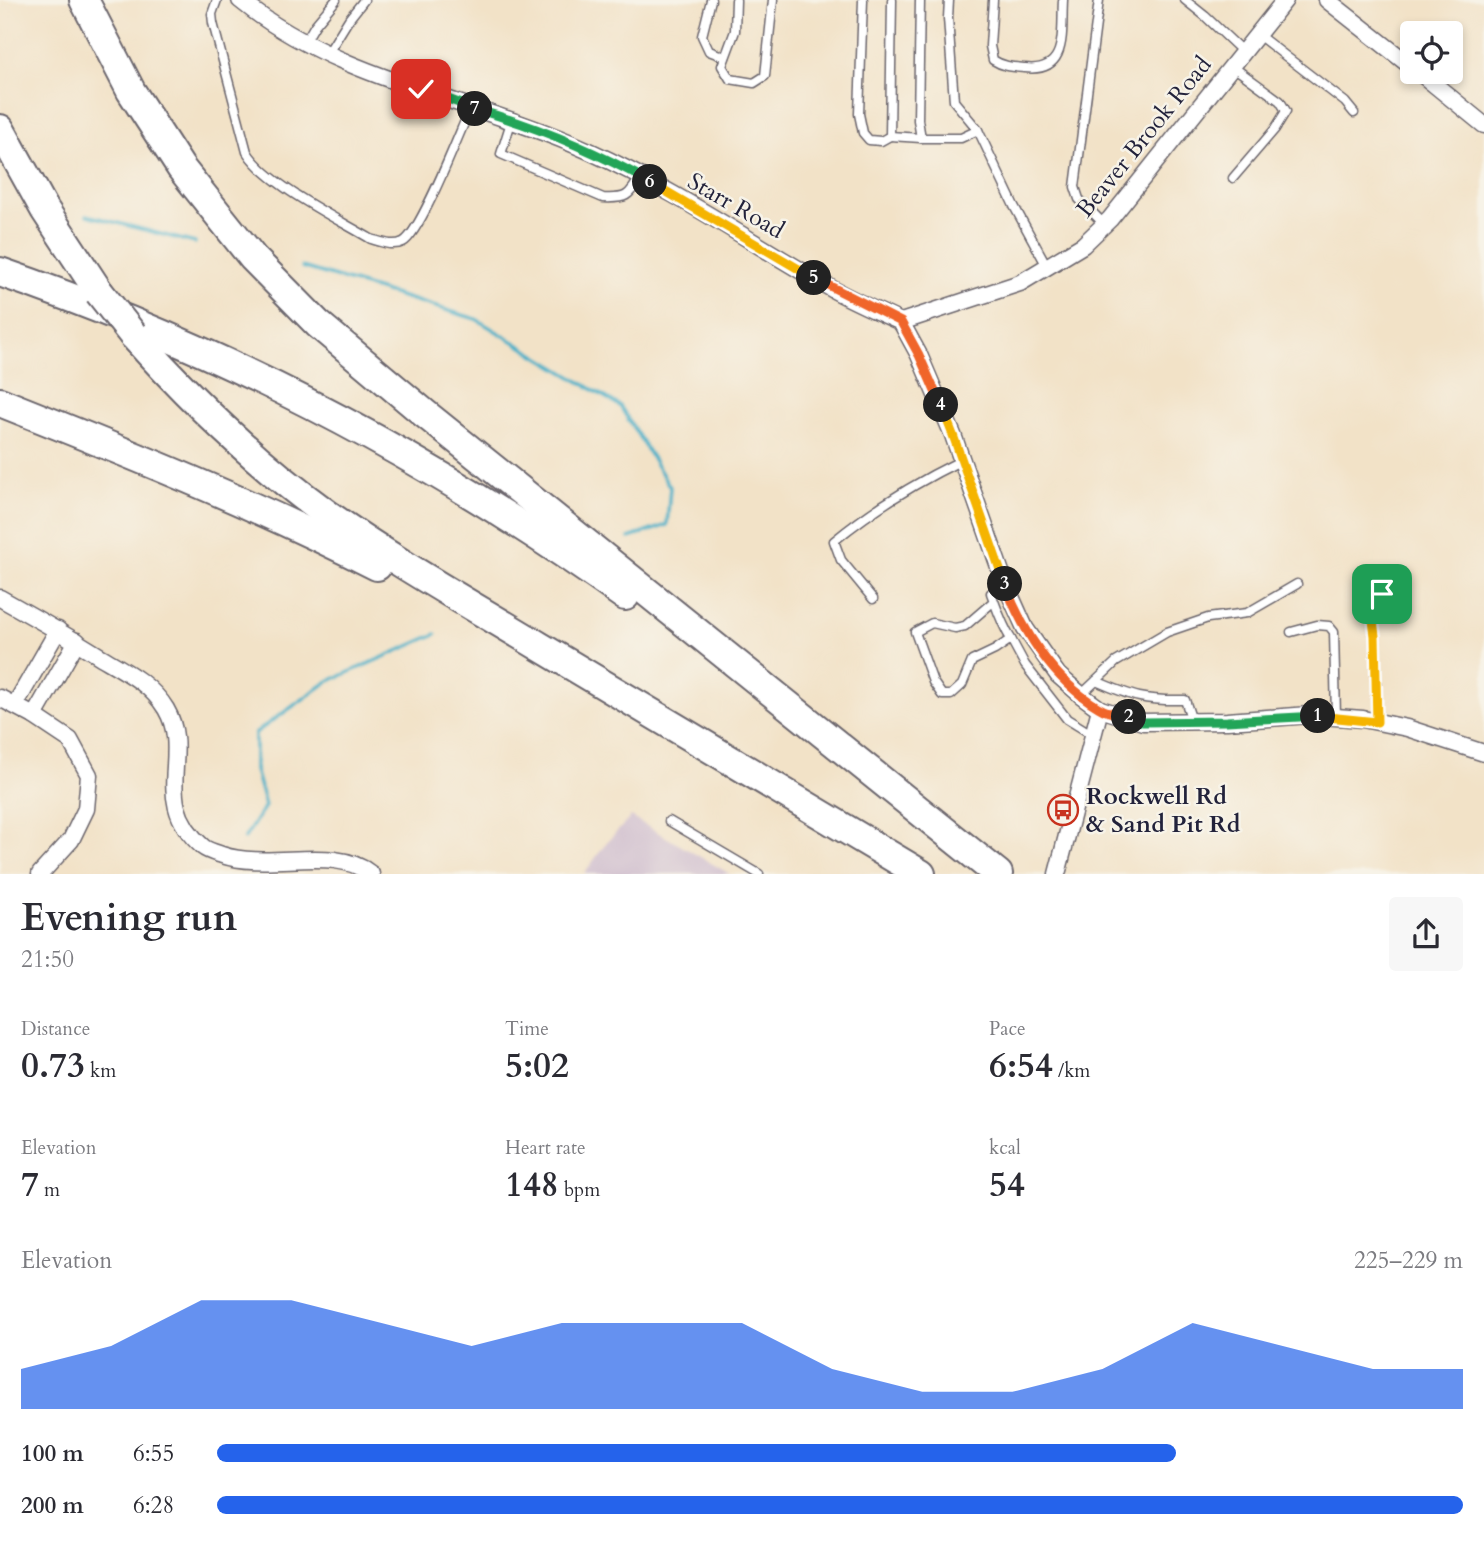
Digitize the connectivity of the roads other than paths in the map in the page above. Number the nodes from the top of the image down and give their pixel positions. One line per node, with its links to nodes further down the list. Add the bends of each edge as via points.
1 (84, 0): 71 (highway, via 131,91 195,187 253,258 318,324)
2 (217, 0): 27 (lane, via 213,23 247,152 255,165 372,239 400,244 410,237)
3 (240, 0): 20 (street, Starr Road)
4 (364, 0): 22 (lane)
5 (711, 0): 23 (lane, via 702,36 709,51)
6 (736, 0): 23 (lane, via 735,31)
7 (773, 0): 23 (lane, via 765,76 754,83 730,79 722,66)
8 (863, 0): 33 (lane, via 859,114 869,140)
9 (892, 0): 33 (lane)
10 (920, 0): 34 (lane)
11 (949, 0): 32 (lane, via 954,101)
12 (993, 0): 13 (lane, via 993,60 1003,66 1037,69 1050,65 1060,54)
13 (1063, 0)
14 (1100, 0): 37 (lane, via 1074,187 1079,199)
15 (1185, 0): 21 (lane)
16 (1285, 0): 19 (street, Beaver Brook Road)
17 (1327, 0): 24 (street)
18 (333, 1): 20 (lane)
19 (1257, 34): 21 (street, Beaver Brook Road); 28 (lane)
20 (305, 42): 22 (street, Starr Road)
21 (1242, 52): 25 (street, Beaver Brook Road)
22 (328, 53): 27 (street, Starr Road)
23 (725, 57)
24 (1400, 58)
25 (1232, 66): 36 (lane, via 1286,111); 37 (street, Beaver Brook Road)
26 (1434, 84): 30 (street)
27 (471, 107): 29 (street, Starr Road)
28 (1354, 113)
29 (512, 119): 35 (street, Starr Road); 35 (lane, via 501,154 603,198 621,199 631,193)
30 (1484, 125)
31 (0, 129): 54 (highway, bridge, via 57,230 99,292 211,418 317,507)
32 (978, 130): 34 (lane, via 961,138); 38 (lane)
33 (890, 136): 34 (lane)
34 (921, 138)
35 (640, 177): 40 (street, Starr Road, via 837,292)
36 (1233, 178)
37 (1104, 224): 38 (street, Beaver Brook Road, via 1083,245)
38 (1048, 268): 40 (street, Beaver Brook Road, via 1020,283)
39 (0, 272): 71 (highway, via 239,367 475,496 631,601 823,752)
40 (901, 322): 42 (street)
41 (0, 404): 54 (highway, via 174,472 311,533)
42 (962, 460): 43 (street); 47 (lane, via 861,518 834,541 841,560)
43 (1004, 581): 48 (lane, via 991,593); 55 (street, via 1025,628 1058,674)
44 (1297, 584): 53 (lane, via 1247,613 1208,618 1167,632 1115,662)
45 (1382, 594): 62 (lane, via 1372,612)
46 (0, 598): 49 (street)
47 (873, 599)
48 (994, 601): 51 (lane); 51 (lane, via 965,626 932,624 915,632 933,682 942,695 951,695 962,685 972,661)
49 (58, 630): 52 (street); 57 (street)
50 (1291, 632): 60 (lane, via 1317,625 1329,626 1334,632)
51 (1012, 639): 63 (lane, via 1025,665 1067,719)
52 (77, 642): 59 (street); 66 (street, via 153,691 167,711 175,737 176,810 188,832 206,849)
53 (1096, 681): 55 (lane); 61 (lane, via 1153,701 1185,700)
54 (605, 687): 70 (highway)
55 (1081, 695): 58 (street)
56 (0, 698): 57 (street)
57 (15, 705): 59 (street)
58 (1100, 709): 61 (street, via 1143,722); 63 (street)
59 (34, 716): 67 (street, via 70,740 89,775 86,809 71,840)
60 (1336, 717): 61 (street); 62 (street)
61 (1192, 721)
62 (1377, 722): 64 (street)
63 (1093, 735): 72 (street)
64 (1484, 754)
65 (669, 821): 69 (lane)
66 (272, 868): 68 (street, via 336,858)
67 (40, 874)
68 (372, 874)
69 (759, 874)
70 (921, 874)
71 (998, 874)
72 (1057, 874)

